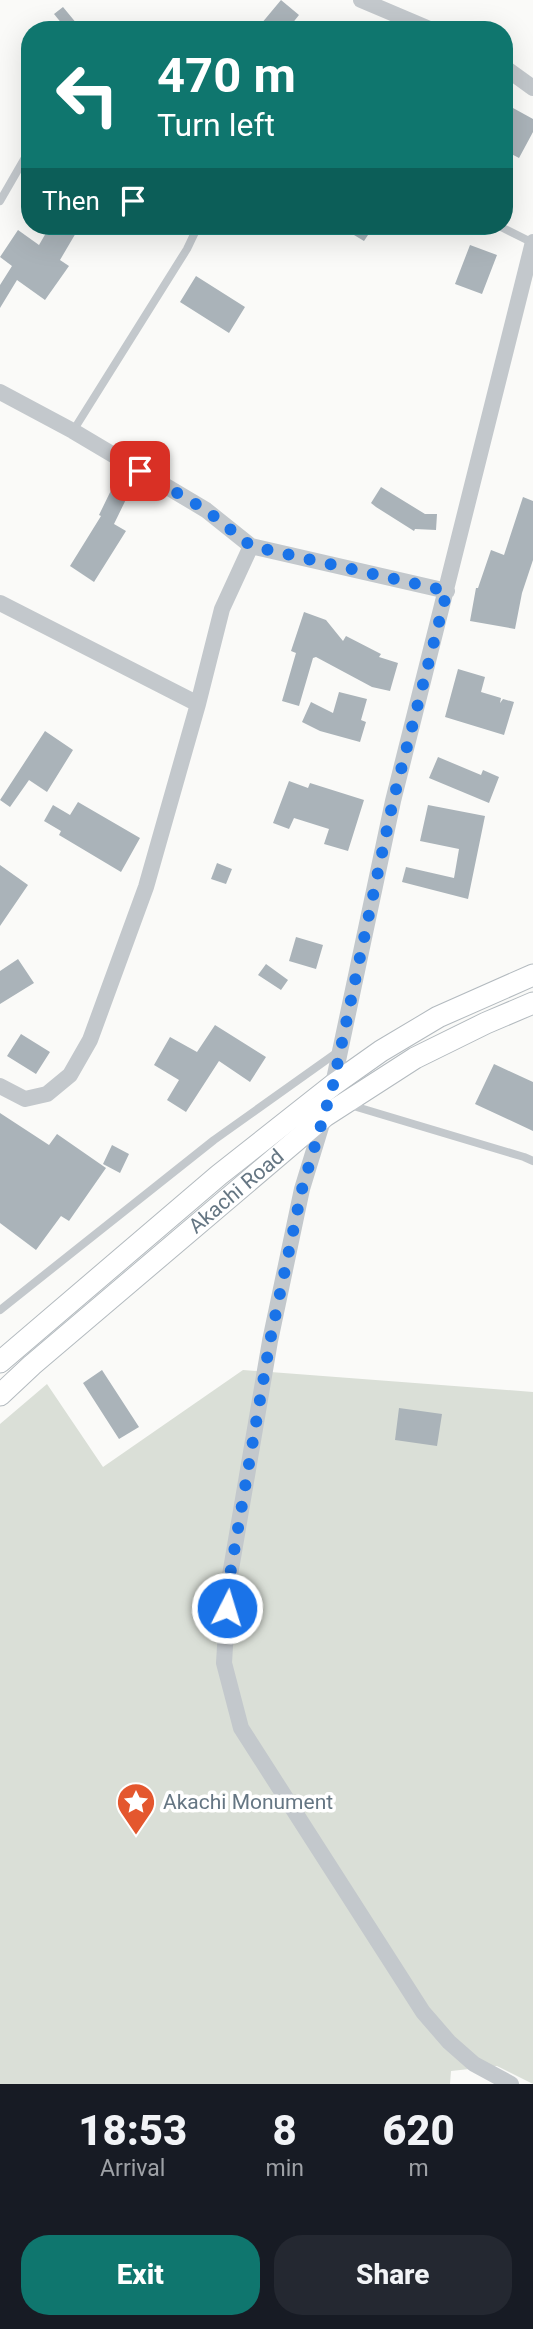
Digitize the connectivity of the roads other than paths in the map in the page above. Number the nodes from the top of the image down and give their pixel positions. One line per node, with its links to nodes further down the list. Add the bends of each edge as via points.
1 (361, 0): 2 (street)
2 (411, 21)
3 (513, 74): 4 (street)
4 (533, 88)
5 (21, 165): 6 (lane)
6 (0, 201)
7 (513, 233): 9 (lane)
8 (194, 235): 11 (lane)
9 (533, 242): 13 (street)
10 (0, 392): 11 (street)
11 (74, 431): 12 (street, via 206,510)
12 (251, 546): 13 (street); 15 (street, via 222,609)
13 (447, 591): 18 (street, via 393,801)
14 (0, 603): 15 (street)
15 (198, 704): 19 (street, via 146,887 90,1040 70,1074 47,1094 24,1099)
16 (533, 975): 20 (main road, Akachi Road, via 438,1017 381,1051)
17 (533, 1003): 20 (main road, Akachi Road)
18 (339, 1051): 20 (street); 23 (lane, via 214,1140)
19 (0, 1086)
20 (339, 1094): 21 (main road, Akachi Road); 22 (lane); 24 (main road, Akachi Road, via 209,1182)
21 (325, 1116): 25 (main road, Akachi Road); 26 (street, via 302,1189 270,1341 229,1581 224,1663 242,1728 423,2012 474,2064)
22 (533, 1161)
23 (0, 1310)
24 (0, 1362)
25 (0, 1395)
26 (512, 2084)

